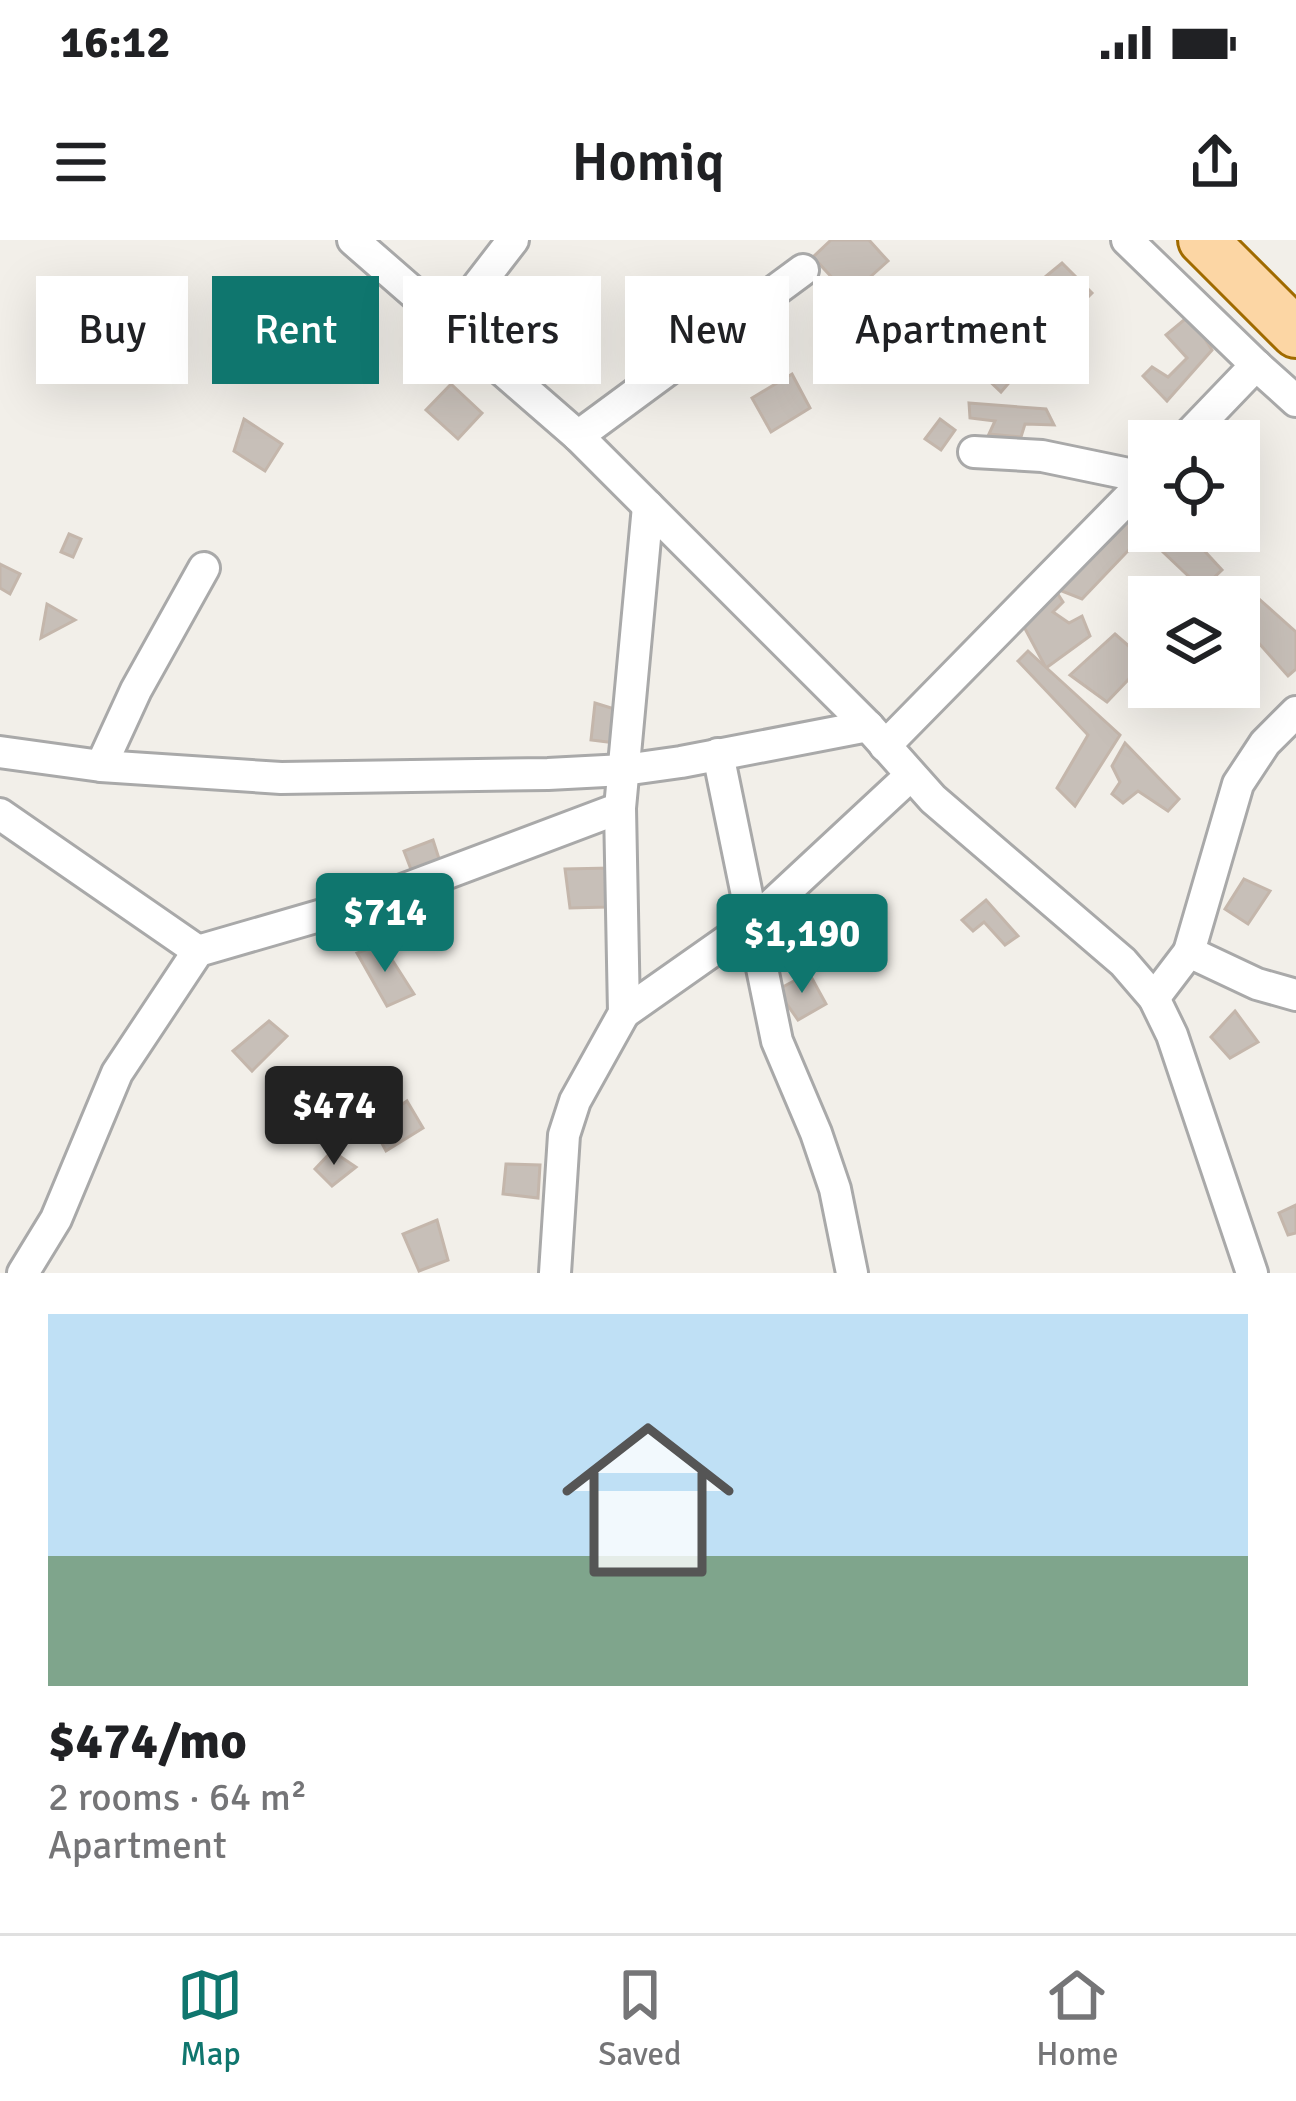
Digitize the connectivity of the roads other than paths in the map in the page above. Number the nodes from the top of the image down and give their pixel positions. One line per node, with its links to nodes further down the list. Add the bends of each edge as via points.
1 (353, 240): 7 (street)
2 (513, 240): 6 (street)
3 (1127, 240): 9 (street)
4 (1203, 240): 8 (main road)
5 (803, 270): 13 (street)
6 (485, 276)
7 (403, 283)
8 (1296, 333)
9 (1256, 365): 11 (street); 12 (street)
10 (519, 384): 13 (street)
11 (1296, 401)
12 (1203, 420)
13 (578, 436): 17 (street)
14 (974, 452): 15 (street)
15 (1128, 473)
16 (1128, 496): 20 (street)
17 (648, 506): 20 (street); 24 (street)
18 (204, 568): 23 (street)
19 (1296, 712): 30 (street, via 1238,784)
20 (876, 736): 22 (street); 25 (street)
21 (0, 752): 23 (street)
22 (718, 754): 24 (street); 28 (street)
23 (101, 766): 24 (street, via 280,778)
24 (624, 770): 26 (street)
25 (910, 776): 28 (street); 32 (street)
26 (620, 808): 29 (street, via 381,898); 33 (street)
27 (0, 814): 29 (street)
28 (752, 922): 33 (street); 36 (street, via 777,1041 817,1133)
29 (198, 951): 34 (street, via 117,1073 56,1219)
30 (1189, 952): 31 (street); 32 (street)
31 (1296, 995)
32 (1154, 998): 37 (street)
33 (624, 1013): 35 (street, via 564,1135)
34 (23, 1273)
35 (554, 1273)
36 (852, 1273)
37 (1252, 1273)

